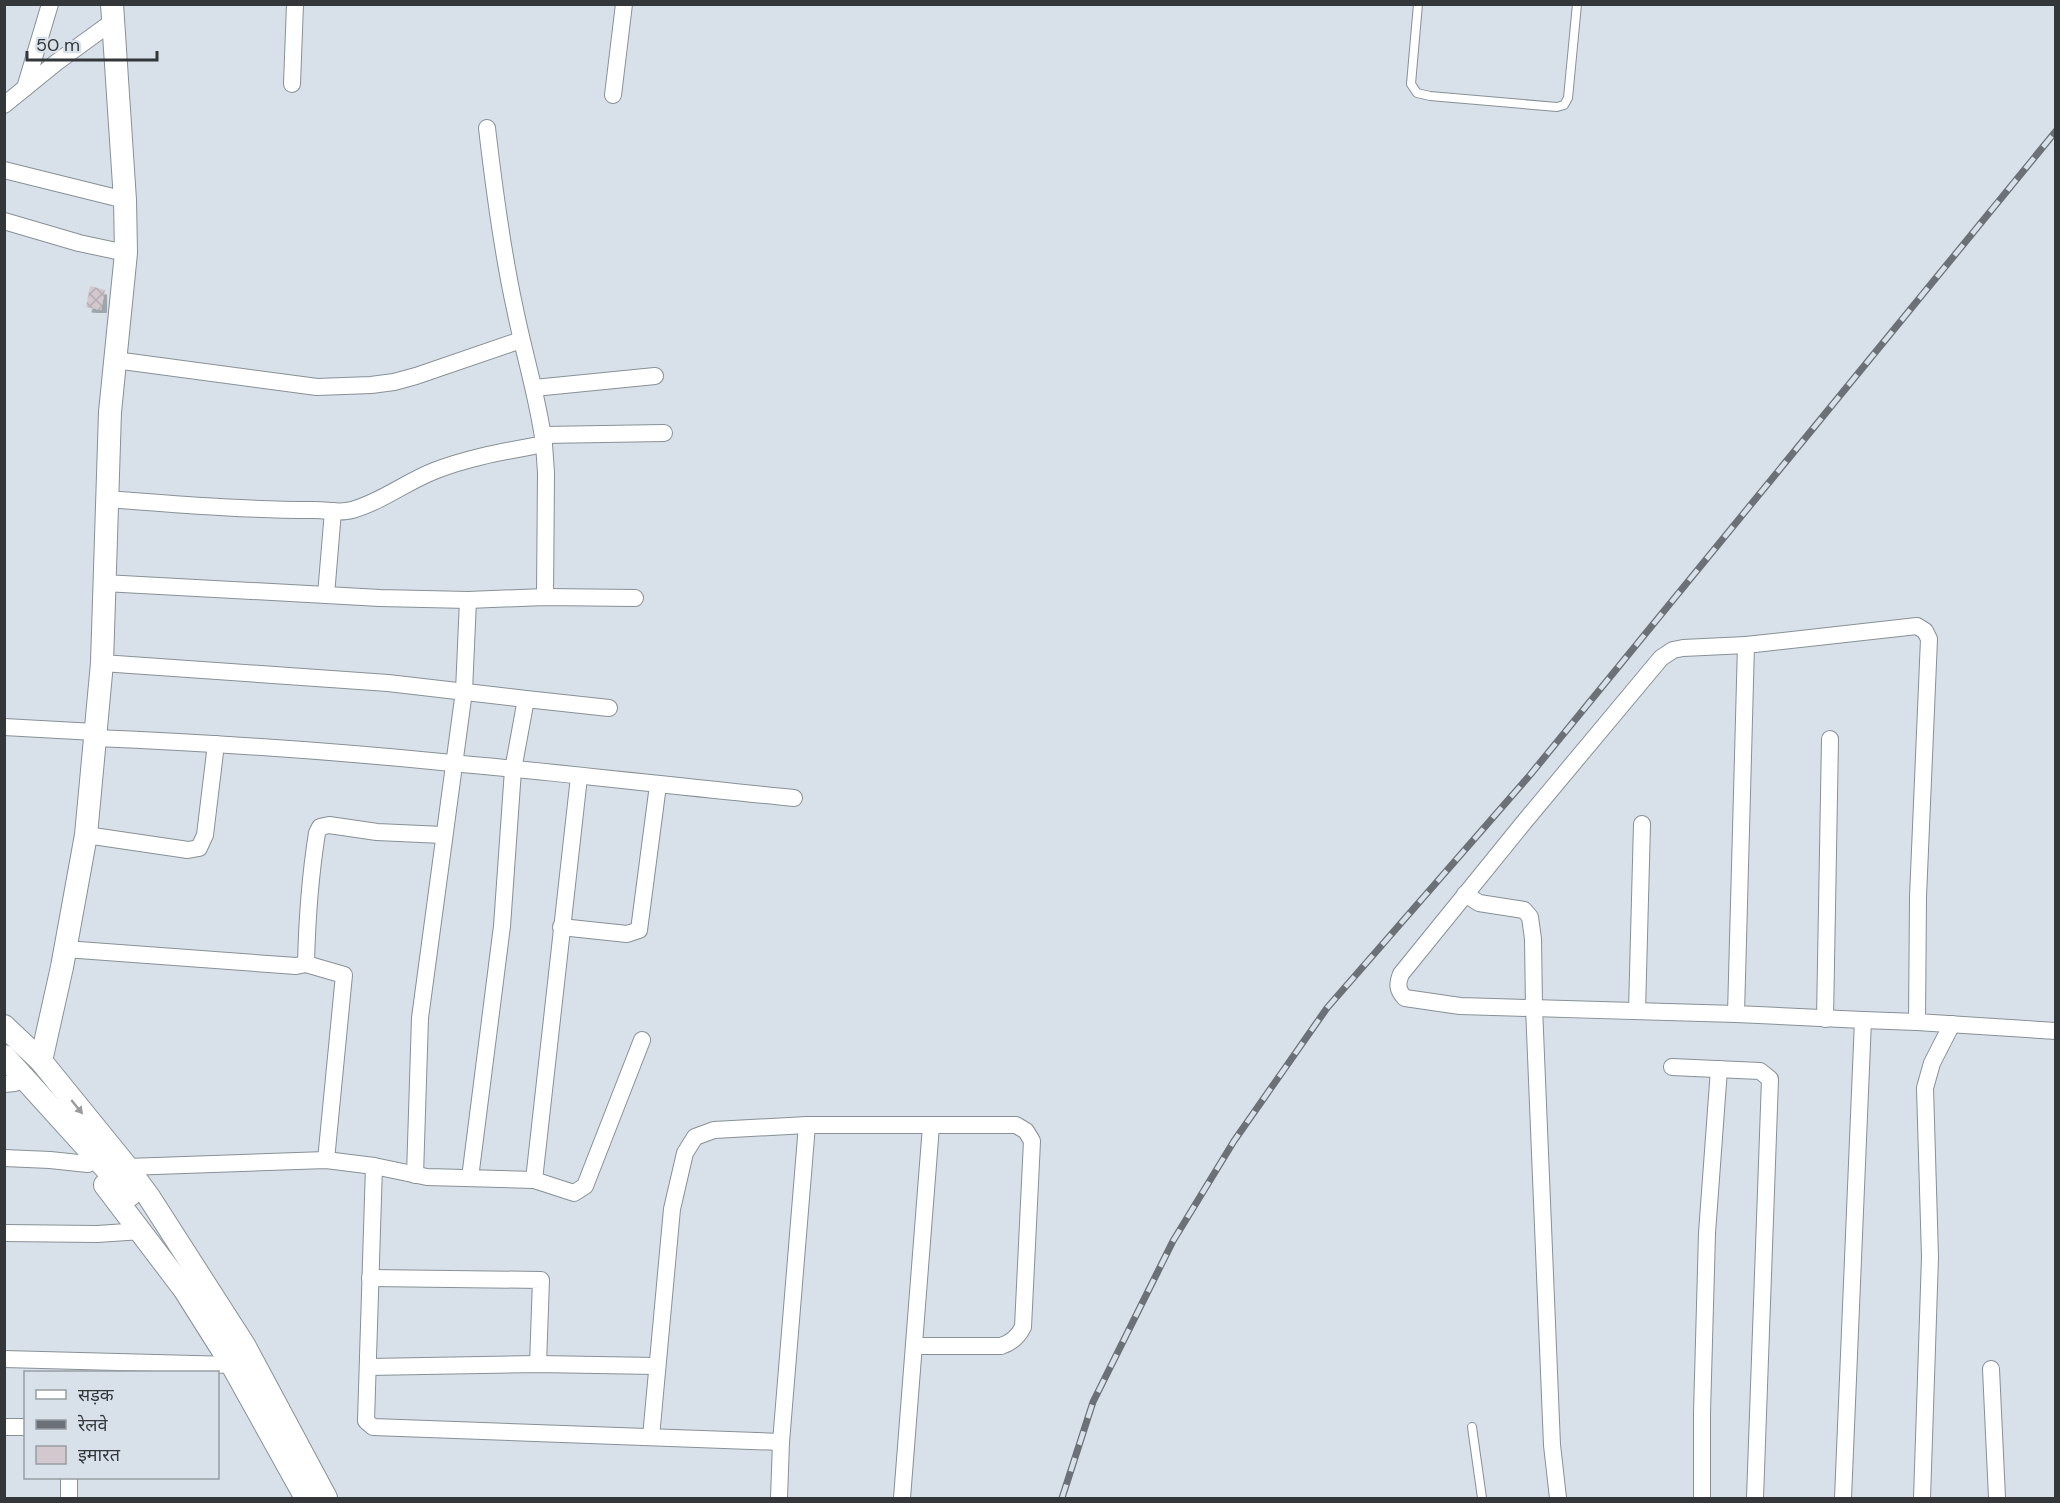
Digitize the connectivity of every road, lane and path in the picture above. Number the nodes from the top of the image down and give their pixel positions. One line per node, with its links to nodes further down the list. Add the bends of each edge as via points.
1 (50, 4): 8 (street)
2 (295, 4): 7 (street)
3 (624, 4): 9 (street)
4 (1418, 4): 5 (lane, via 1412,84 1417,93 1557,107 1568,98)
5 (1577, 4)
6 (112, 13): 8 (street); 13 (street)
7 (292, 84)
8 (25, 88): 10 (street)
9 (613, 95)
10 (4, 105)
11 (487, 128): 16 (street, via 504,254)
12 (4, 170): 13 (street)
13 (125, 200): 15 (street)
14 (4, 221): 15 (street)
15 (126, 253): 17 (street)
16 (521, 340): 17 (street, via 416,376 371,385 317,387); 19 (street)
17 (115, 360): 22 (street)
18 (655, 375): 19 (street)
19 (534, 388): 21 (street)
20 (664, 432): 21 (street)
21 (543, 439): 23 (street, via 433,471 353,510); 26 (street)
22 (107, 499): 23 (street, via 267,511); 24 (street)
23 (333, 511): 25 (street)
24 (104, 583): 25 (street); 30 (street)
25 (326, 595): 28 (street)
26 (545, 597): 27 (street); 28 (street)
27 (635, 598)
28 (468, 600): 31 (street)
29 (1746, 645): 46 (street, via 1683,648 1661,658); 52 (street); 55 (street, via 1917,626 1929,639)
30 (102, 663): 31 (street); 35 (street)
31 (464, 691): 32 (street); 38 (street)
32 (526, 699): 33 (street); 39 (street)
33 (609, 708)
34 (4, 727): 35 (street)
35 (95, 735): 37 (street); 44 (street)
36 (1830, 739): 53 (street)
37 (216, 744): 38 (street); 44 (street, via 206,835 199,848 188,850)
38 (453, 763): 39 (street); 45 (street)
39 (513, 770): 40 (street); 73 (street, via 502,926)
40 (579, 777): 41 (street); 47 (street)
41 (658, 785): 42 (street); 47 (street, via 639,930 627,934)
42 (794, 798)
43 (1642, 824): 51 (street)
44 (86, 835): 48 (street)
45 (443, 836): 49 (street, via 320,827 309,878); 72 (street, via 420,1018)
46 (1465, 894): 50 (street, via 1479,903 1524,910 1530,917); 50 (street, via 1401,974 1399,992 1405,998 1460,1006)
47 (561, 927): 74 (street)
48 (65, 949): 49 (street); 61 (street)
49 (306, 964): 68 (street, via 344,975)
50 (1534, 1007): 51 (street); 99 (street, via 1552,1445)
51 (1637, 1011): 52 (street)
52 (1736, 1014): 53 (street)
53 (1825, 1019): 54 (street)
54 (1863, 1020): 55 (street); 102 (street)
55 (1917, 1022): 56 (street)
56 (1952, 1024): 58 (street); 103 (street, via 1932,1063 1925,1088 1930,1257)
57 (4, 1026): 61 (street)
58 (2055, 1031)
59 (642, 1040): 74 (street, via 585,1186 574,1193)
60 (4, 1056): 94 (street, via 127,1190 183,1264 255,1382)
61 (41, 1061): 71 (street, one-way to 71)
62 (1672, 1068): 63 (street)
63 (1719, 1069): 100 (street, via 1707,1233); 101 (street, via 1760,1071 1770,1079)
64 (8, 1080): 69 (street)
65 (807, 1125): 66 (street); 82 (street, via 714,1130 695,1137 685,1153 672,1209); 90 (street)
66 (931, 1126): 78 (street); 78 (street, via 1016,1125 1032,1141 1023,1327 1015,1338 1001,1346)
67 (4, 1158): 69 (street)
68 (326, 1160): 70 (street); 71 (street)
69 (88, 1164): 75 (street)
70 (374, 1166): 72 (street); 77 (street)
71 (127, 1167): 95 (street, via 244,1345)
72 (415, 1175): 73 (street)
73 (470, 1178): 74 (street)
74 (534, 1180)
75 (142, 1231): 76 (street); 81 (street)
76 (4, 1233)
77 (370, 1278): 80 (street, via 541,1280); 84 (street)
78 (915, 1346): 97 (street)
79 (4, 1359): 83 (street)
80 (538, 1364): 82 (street); 84 (street)
81 (232, 1365): 83 (street); 93 (street)
82 (656, 1366): 89 (street)
83 (71, 1367)
84 (368, 1367): 89 (street, via 366,1421 373,1427)
85 (1991, 1369): 104 (street)
86 (1472, 1426): 98 (lane)
87 (4, 1427): 88 (street)
88 (24, 1427)
89 (651, 1437): 90 (street)
90 (781, 1442): 96 (street)
91 (69, 1479): 92 (street)
92 (69, 1498)
93 (306, 1498)
94 (312, 1498)
95 (326, 1498)
96 (779, 1498)
97 (902, 1498)
98 (1482, 1498)
99 (1558, 1498)
100 (1702, 1498)
101 (1755, 1498)
102 (1843, 1498)
103 (1922, 1498)
104 (1996, 1498)

